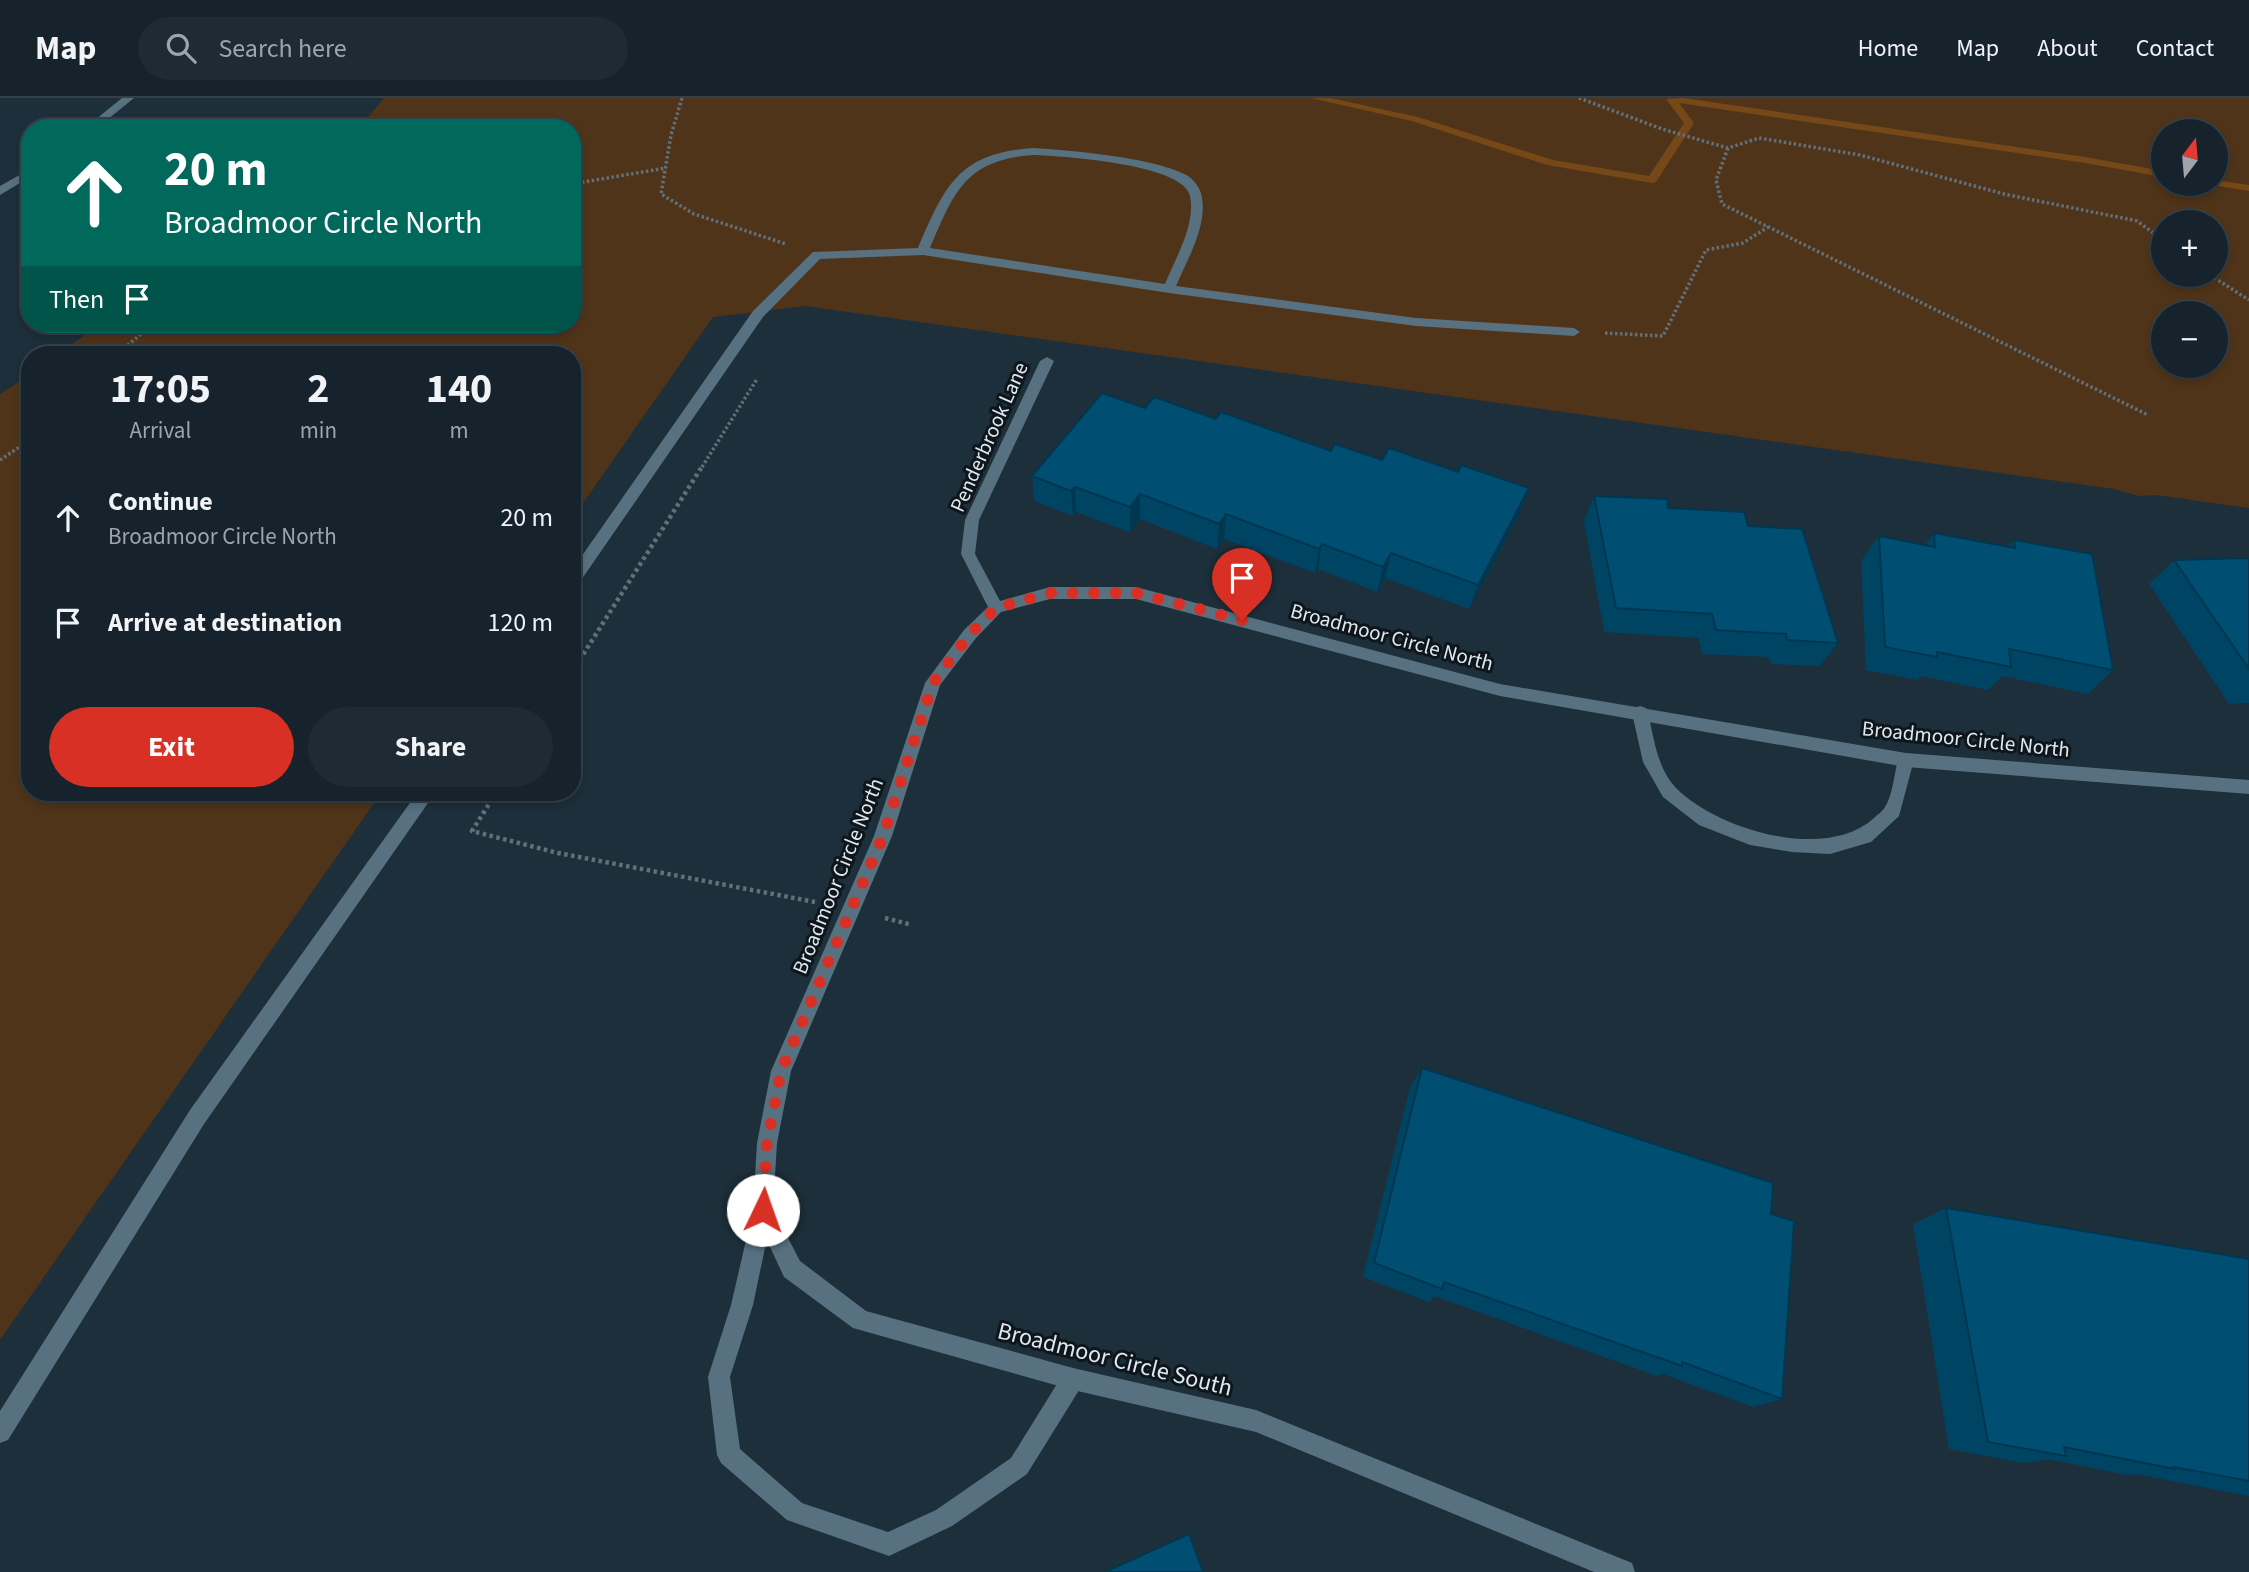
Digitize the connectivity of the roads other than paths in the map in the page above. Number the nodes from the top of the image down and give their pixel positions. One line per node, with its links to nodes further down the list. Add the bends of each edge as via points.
1 (129, 98): 2 (street)
2 (102, 119)
3 (21, 178): 4 (street)
4 (0, 191)
5 (923, 251): 6 (street); 6 (street, via 943,204 966,174 985,159 1021,151 1148,167 1189,183 1198,202); 9 (street, via 817,254 758,314)
6 (1169, 289): 7 (street, via 1416,322)
7 (1574, 332)
8 (1047, 361): 10 (street, Penderbrook Lane, via 972,520 968,554)
9 (581, 569)
10 (996, 608): 11 (street, Broadmoor Circle North, via 1050,593 1136,593 1500,690); 15 (street, Broadmoor Circle North, via 933,683 883,836)
11 (1640, 713): 12 (street, Broadmoor Circle North); 12 (street, via 1651,762 1669,792 1705,820 1750,838 1830,846 1865,837 1893,811)
12 (1906, 760): 13 (street, Broadmoor Circle North)
13 (2249, 787)
14 (420, 801): 18 (street, via 197,1117)
15 (781, 1071): 16 (street, Broadmoor Circle South, via 767,1143)
16 (763, 1210): 17 (street, Broadmoor Circle South, via 792,1269 861,1320); 17 (street, via 742,1305 719,1377 729,1455 795,1512 889,1544 944,1518 1019,1466)
17 (1073, 1379): 19 (street, Broadmoor Circle South, via 1256,1421)
18 (0, 1432)
19 (1623, 1572)

